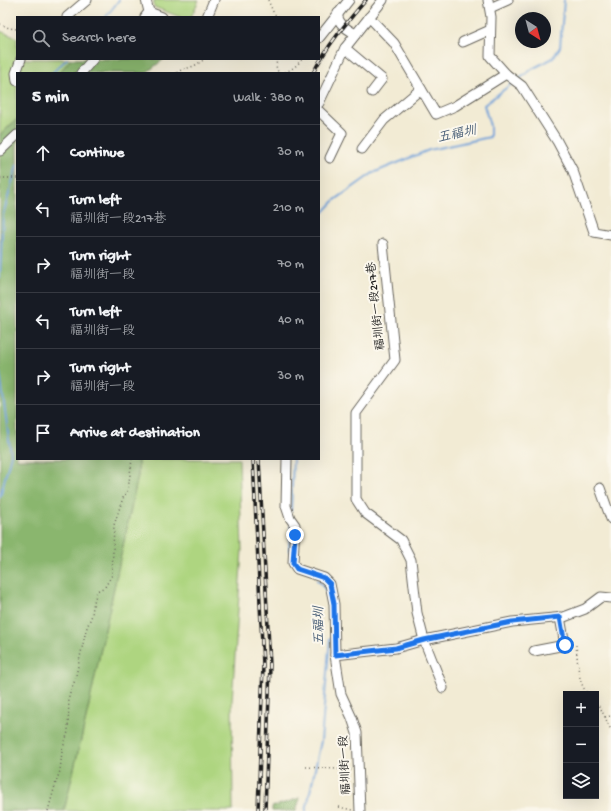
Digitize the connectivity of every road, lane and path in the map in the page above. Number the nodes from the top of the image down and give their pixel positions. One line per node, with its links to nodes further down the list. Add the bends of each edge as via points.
1 (88, 0): 11 (street)
2 (146, 0): 10 (street)
3 (214, 0): 12 (street)
4 (268, 0): 13 (path, via 274,14)
5 (349, 0): 9 (street)
6 (383, 0): 14 (street)
7 (508, 0): 8 (street)
8 (489, 4): 17 (street)
9 (338, 13): 18 (street, via 339,20); 19 (street)
10 (147, 15)
11 (68, 16)
12 (207, 16)
13 (278, 16)
14 (369, 17): 18 (street); 33 (street, via 394,43)
15 (0, 24): 16 (path)
16 (16, 30)
17 (490, 30): 20 (street); 32 (street, via 490,56)
18 (356, 34): 21 (street)
19 (320, 37)
20 (463, 42)
21 (345, 48): 34 (street, via 382,79); 35 (street)
22 (21, 60): 27 (street)
23 (92, 60): 28 (street)
24 (203, 60): 29 (path)
25 (277, 60): 30 (path, via 276,69)
26 (302, 60): 31 (path)
27 (16, 72)
28 (81, 72)
29 (178, 72)
30 (279, 72)
31 (287, 72)
32 (506, 74): 33 (street, via 455,106 436,114); 43 (street, via 522,86 557,141 573,171 594,232)
33 (421, 89): 38 (street, via 384,120)
34 (372, 92)
35 (320, 101)
36 (320, 112): 40 (street, via 342,133)
37 (16, 136): 39 (street)
38 (362, 149)
39 (0, 151)
40 (330, 158)
41 (0, 178): 42 (path)
42 (16, 178)
43 (611, 235)
44 (383, 244): 51 (street, 福圳街一段217巷, via 395,360 356,413 356,499 365,513 401,540 411,560 417,613)
45 (132, 460): 64 (path, via 128,490 114,525 112,575 105,587 97,590 86,630 69,696 68,732 62,751 60,771)
46 (287, 460): 54 (street, 福圳街一段, via 286,506 295,526 293,563 297,569 324,578 330,584 334,604)
47 (600, 488): 48 (street)
48 (611, 519)
49 (611, 598): 50 (street, via 601,598 585,609)
50 (562, 617): 51 (street, via 512,622); 52 (street)
51 (424, 640): 54 (street, via 396,648); 55 (street, 福圳街一段217巷)
52 (565, 645): 53 (street); 56 (path, via 576,645 579,671)
53 (534, 651)
54 (335, 655): 62 (street, 福圳街一段, via 341,694 357,733)
55 (443, 688)
56 (586, 691)
57 (599, 706): 59 (path)
58 (611, 716): 59 (path)
59 (604, 717): 60 (path)
60 (611, 730)
61 (306, 767): 62 (path)
62 (359, 770): 65 (street, 福圳街一段)
63 (339, 807): 65 (path)
64 (48, 811)
65 (360, 811)

